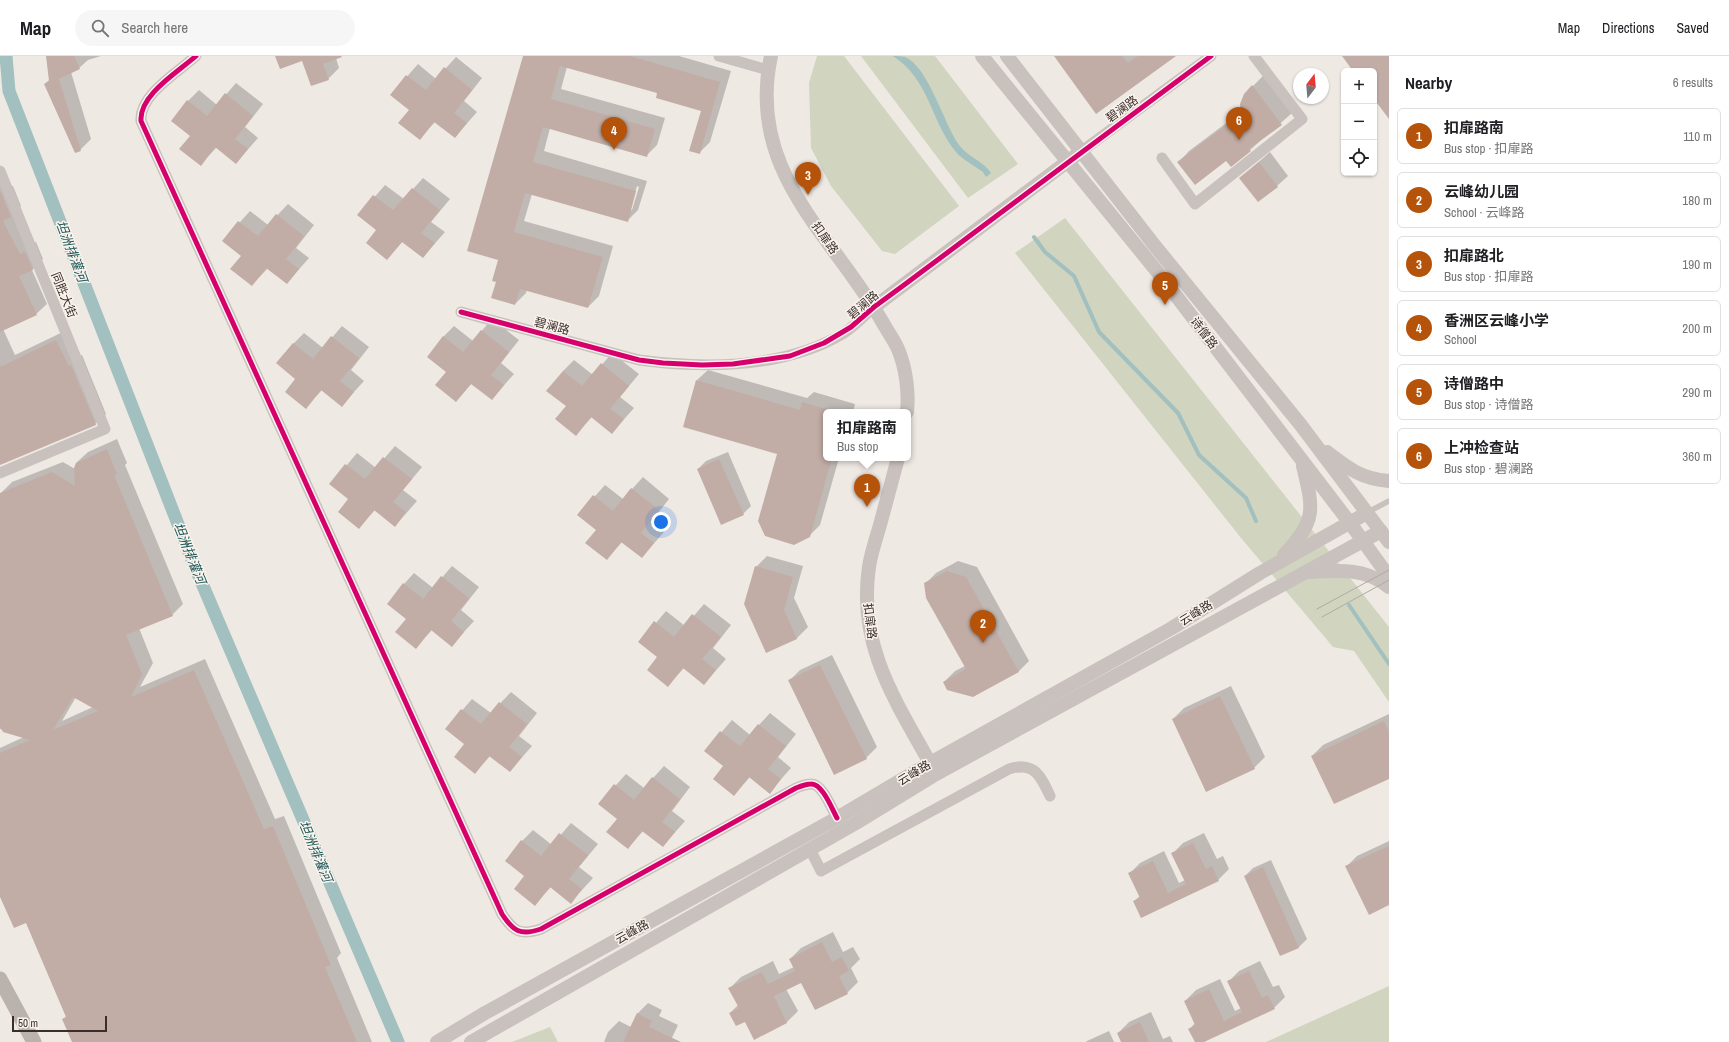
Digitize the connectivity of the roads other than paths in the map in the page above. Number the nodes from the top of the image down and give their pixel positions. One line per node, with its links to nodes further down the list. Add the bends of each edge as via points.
1 (196, 56): 31 (street, via 148,99 142,110 141,121 498,907 510,926 524,932 541,929 796,788 817,785 822,789)
2 (719, 56): 7 (street)
3 (982, 56): 10 (street, 诗僧路)
4 (1007, 56): 8 (street, 诗僧路)
5 (1211, 56): 8 (street, 碧澜路)
6 (1254, 56): 9 (street, via 1302,119 1195,204)
7 (770, 63): 12 (street, 扣扉路, via 768,124 782,170 802,206)
8 (1082, 151): 10 (street, 碧澜路); 15 (street, 诗僧路, via 1155,246)
9 (1162, 158)
10 (1068, 161): 12 (street, 碧澜路); 16 (street, 诗僧路, via 1164,280)
11 (0, 171): 18 (street, 同胜大街, via 105,429)
12 (874, 307): 13 (street, 碧澜路, via 843,333 790,356 758,362 702,365 633,358); 14 (street, 扣扉路, via 900,355 906,381)
13 (460, 312)
14 (907, 409)
15 (1314, 442): 19 (street, via 1358,474); 21 (street, 诗僧路)
16 (1301, 459): 22 (street, 诗僧路); 25 (street, via 1310,500 1308,525)
17 (897, 461): 29 (street, 扣扉路, via 869,565 868,617 871,641 882,672)
18 (0, 473)
19 (1389, 481)
20 (1389, 501): 21 (lane, 云峰路)
21 (1367, 513): 22 (street, 云峰路); 23 (street, 诗僧路)
22 (1350, 523): 24 (street, 诗僧路); 25 (street, 云峰路)
23 (1385, 534): 24 (street, 云峰路)
24 (1363, 540): 26 (street, 云峰路); 27 (street, 诗僧路)
25 (1275, 565): 29 (street, 云峰路)
26 (1307, 572): 28 (street, via 1338,570 1363,573); 29 (street, 云峰路)
27 (1389, 577)
28 (1389, 587)
29 (933, 768): 31 (street, 云峰路); 32 (street, 云峰路)
30 (1050, 796): 32 (street, via 1038,773 1016,767 821,871)
31 (837, 818): 35 (street, 云峰路)
32 (810, 849): 36 (street, 云峰路)
33 (0, 979): 34 (main road)
34 (34, 1042)
35 (437, 1042)
36 (471, 1042)

